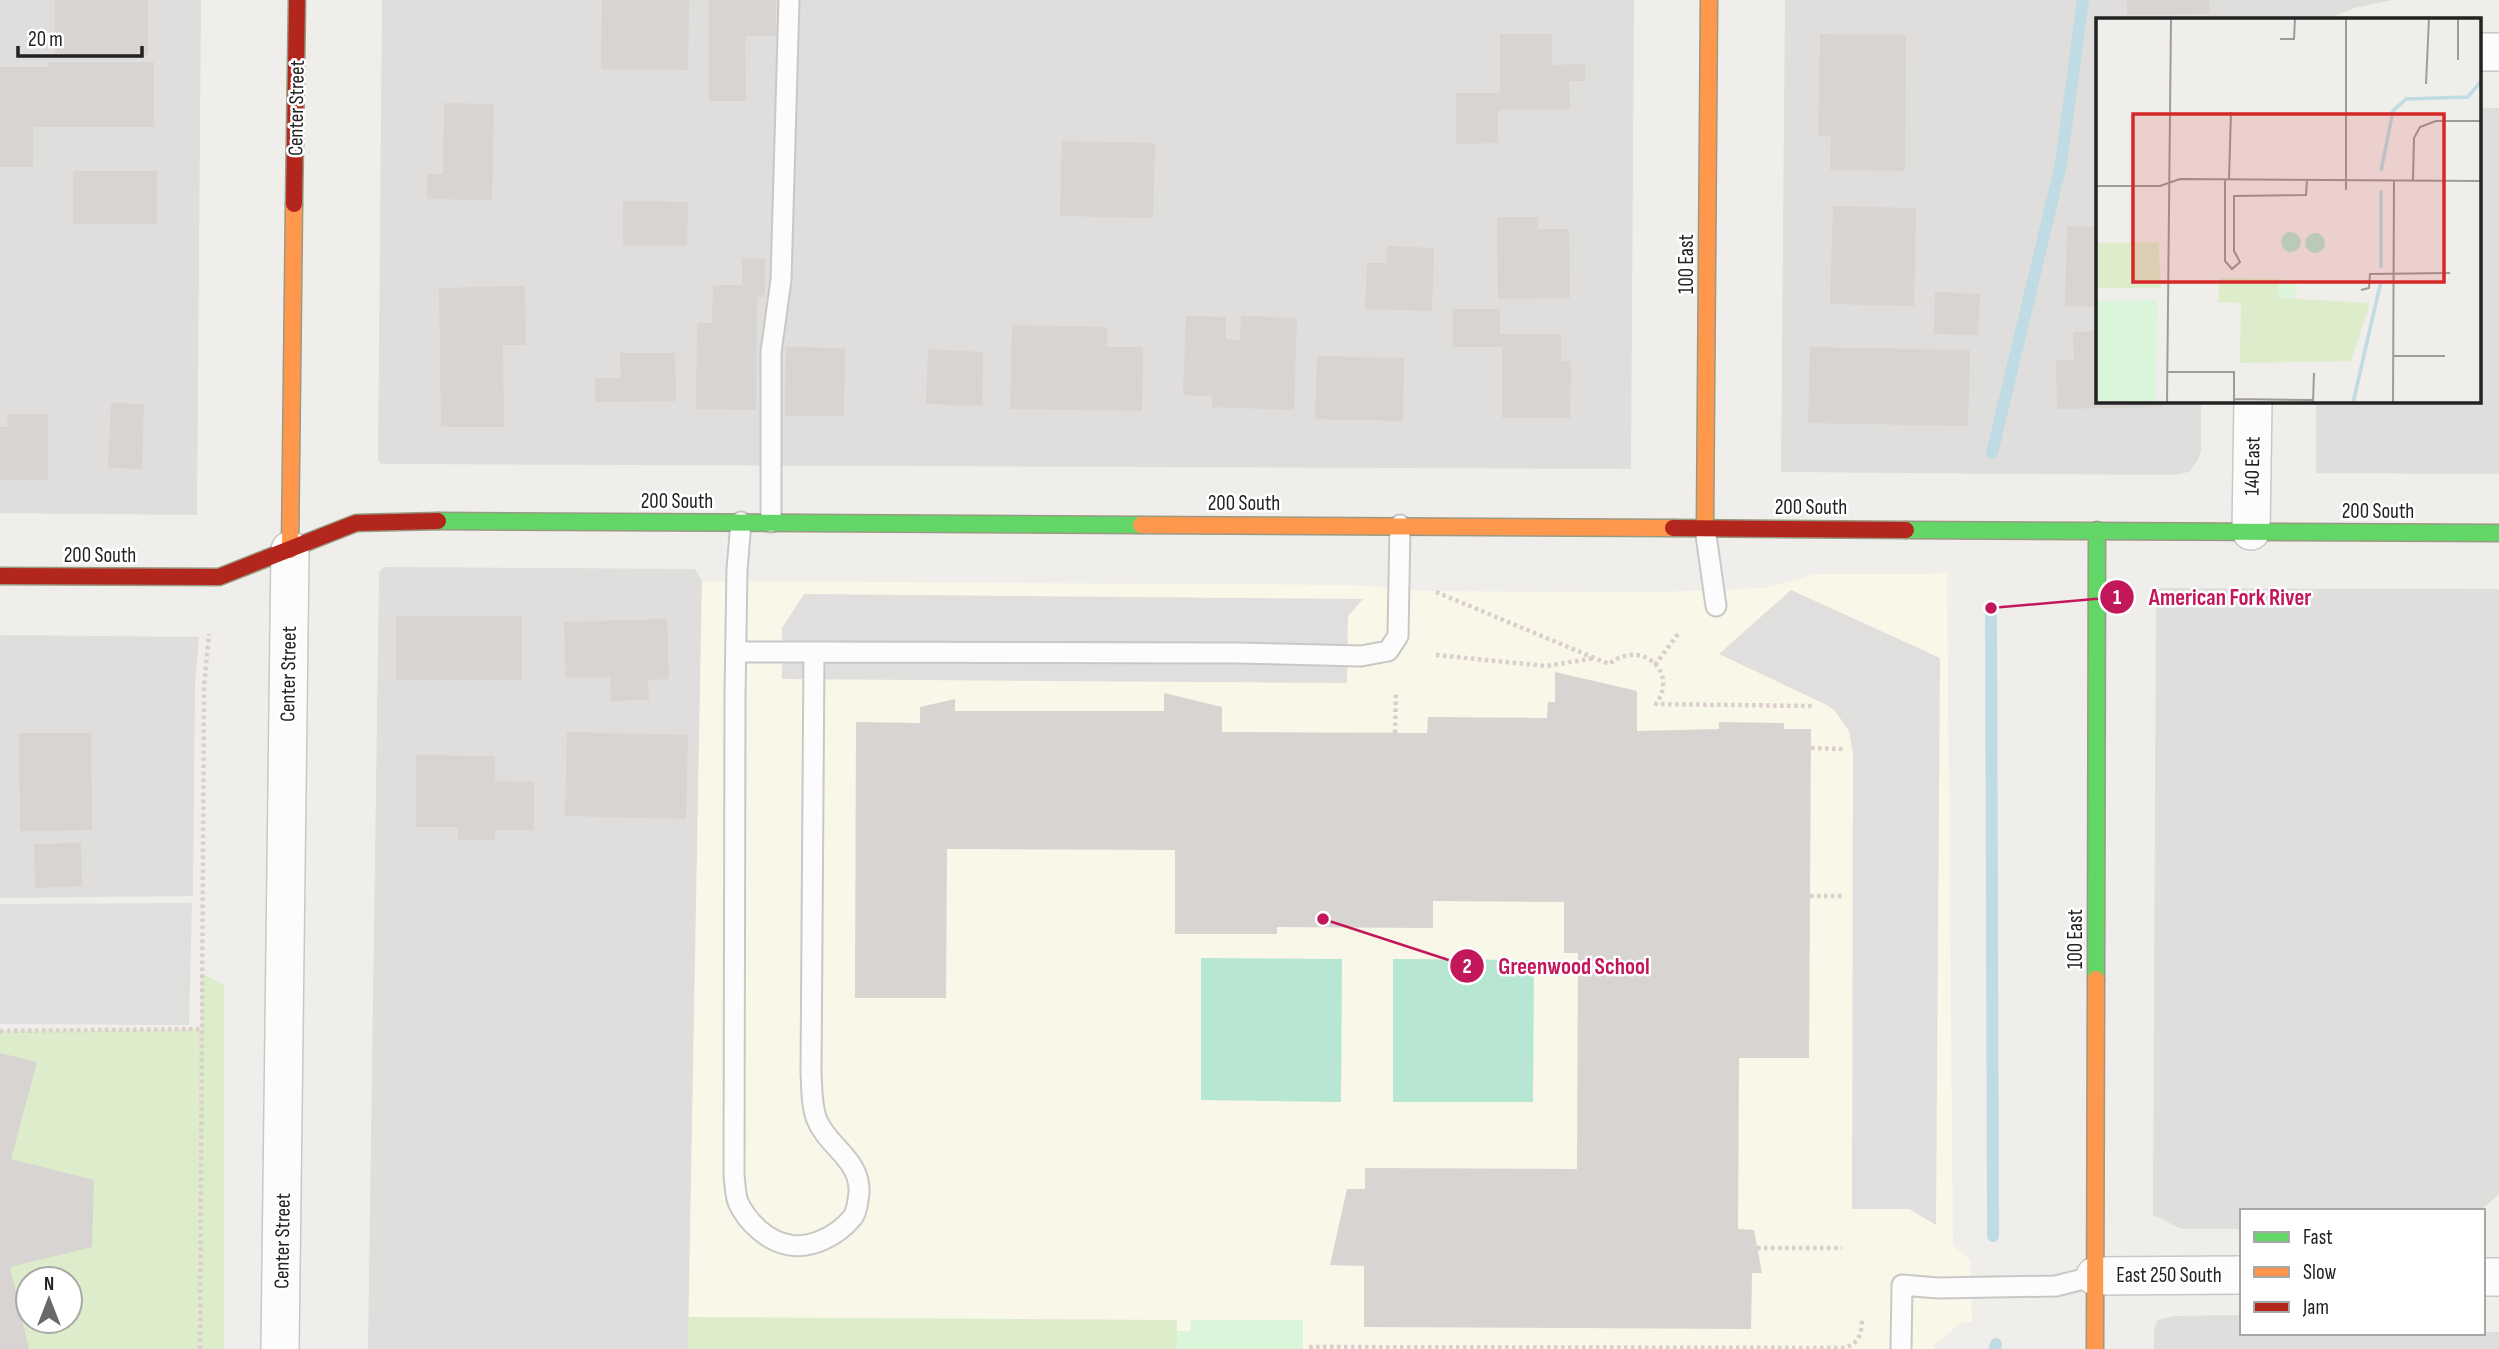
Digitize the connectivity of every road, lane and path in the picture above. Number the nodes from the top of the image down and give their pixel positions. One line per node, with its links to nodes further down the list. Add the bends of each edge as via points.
1 (297, 0): 12 (street, Center Street)
2 (789, 0): 6 (lane, via 781,280 771,352)
3 (1709, 0): 8 (street, 100 East)
4 (2253, 402): 10 (street, 140 East)
5 (741, 522): 6 (street, 200 South); 12 (street, 200 South, via 374,521 356,523); 18 (lane)
6 (771, 522): 7 (street, 200 South)
7 (1400, 525): 8 (street, 200 South); 19 (lane, via 1398,636 1388,651 1361,656)
8 (1705, 528): 9 (street, 200 South); 15 (lane)
9 (2097, 530): 10 (street, 200 South); 35 (street, 100 East)
10 (2251, 531): 11 (street, 200 South)
11 (2499, 533)
12 (290, 550): 13 (street, 200 South, via 219,577); 38 (street, Center Street)
13 (0, 576)
14 (1436, 592): 21 (path)
15 (1716, 606)
16 (209, 634): 30 (path, via 204,687)
17 (1678, 634): 22 (path)
18 (736, 652): 19 (lane); 19 (lane, via 734,1175 738,1201 753,1223 769,1238 791,1245 818,1243 837,1232 854,1217 859,1191 857,1173 818,1122 813,1102)
19 (814, 652)
20 (1436, 655): 21 (path, via 1546,666)
21 (1595, 658): 22 (path, via 1609,664 1618,657 1640,654)
22 (1655, 665): 24 (path, via 1663,678 1656,704)
23 (1396, 691): 25 (path)
24 (1812, 706)
25 (1395, 733)
26 (1811, 748): 27 (path)
27 (1843, 749)
28 (1810, 896): 29 (path)
29 (1843, 896)
30 (201, 1029): 31 (path); 37 (path)
31 (0, 1031)
32 (1757, 1248): 33 (path)
33 (1842, 1248)
34 (2240, 1275): 35 (street, East 250 South)
35 (2095, 1276): 40 (lane, via 2056,1286 1902,1285); 41 (street, 100 East)
36 (1862, 1320): 39 (path, via 1861,1336 1845,1348)
37 (200, 1349)
38 (280, 1349)
39 (1311, 1349)
40 (1901, 1349)
41 (2095, 1349)

